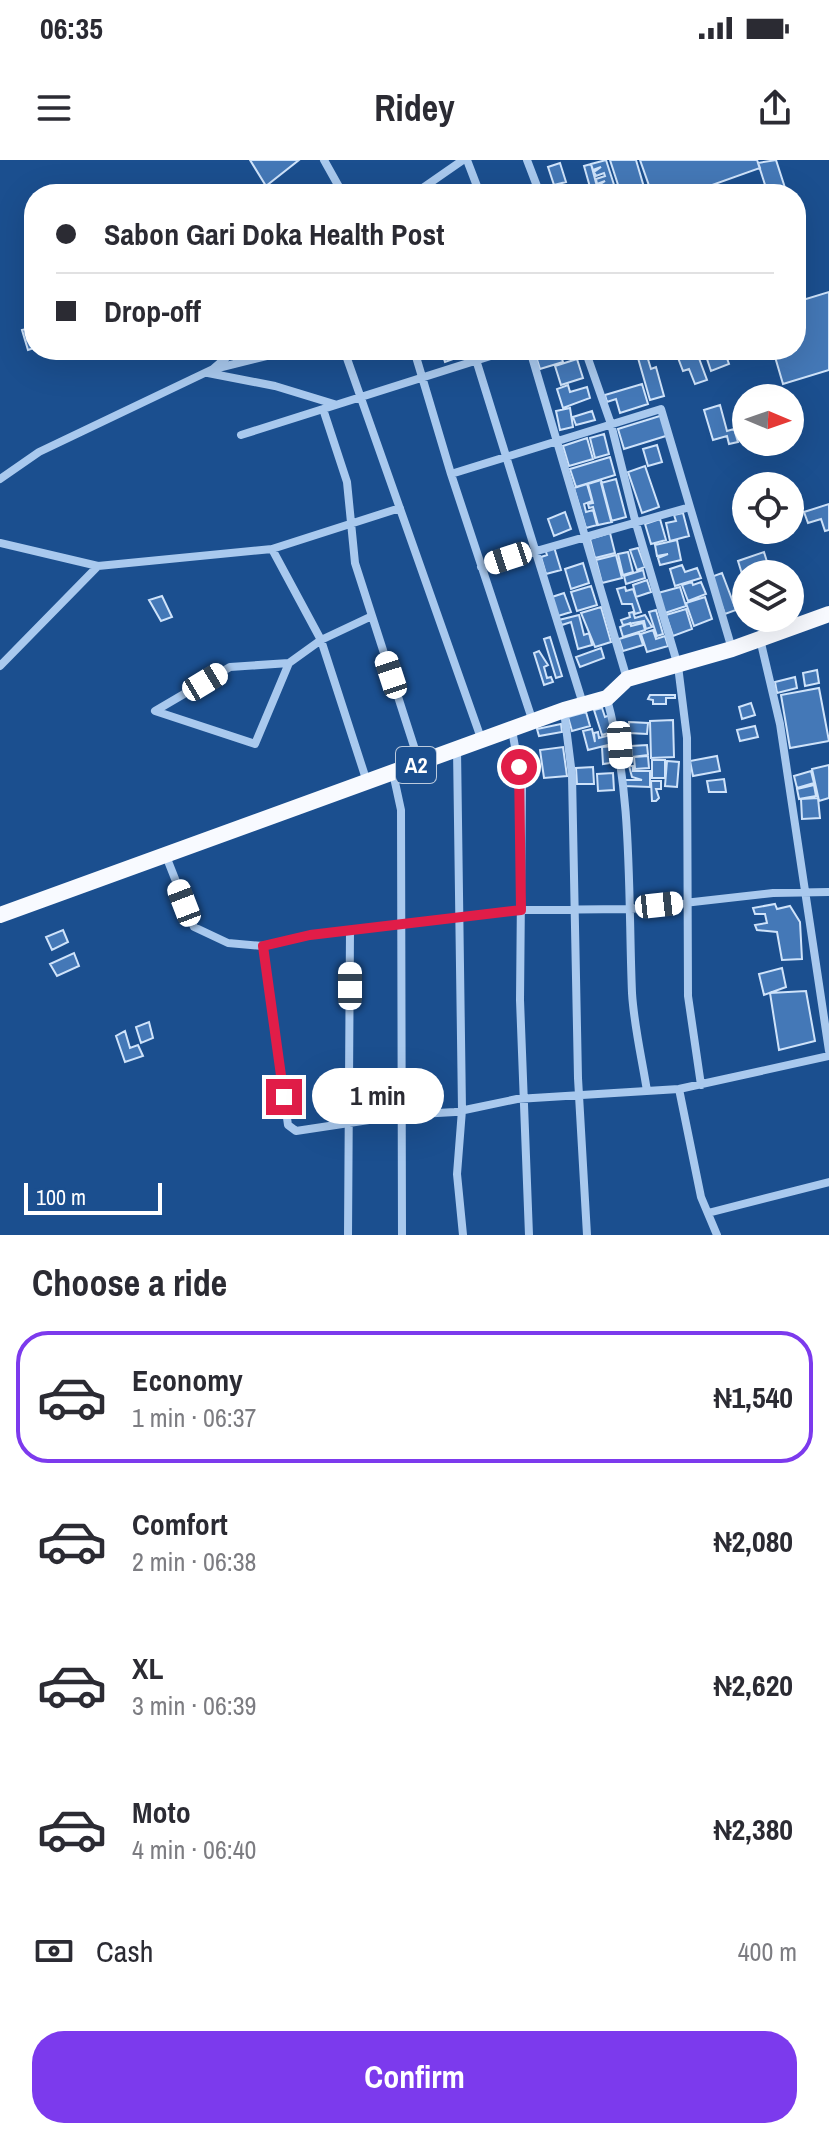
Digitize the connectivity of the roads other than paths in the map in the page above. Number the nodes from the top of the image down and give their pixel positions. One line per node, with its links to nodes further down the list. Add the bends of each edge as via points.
1 (324, 160): 4 (street)
2 (465, 160): 5 (street); 6 (street)
3 (527, 160): 7 (street)
4 (337, 184)
5 (430, 184)
6 (476, 184)
7 (536, 184)
8 (223, 360): 15 (street)
9 (252, 360): 15 (street)
10 (347, 360): 17 (street)
11 (417, 360): 16 (street)
12 (477, 360): 16 (street); 23 (street)
13 (533, 360): 22 (street)
14 (589, 360): 20 (street)
15 (210, 371): 18 (street); 25 (street, via 39,452)
16 (423, 376): 17 (street); 24 (street)
17 (359, 397): 18 (street); 27 (street)
18 (336, 405): 19 (street)
19 (323, 409): 21 (street); 29 (street, via 347,482)
20 (611, 424): 22 (street); 26 (street, via 661,409); 28 (street)
21 (241, 435)
22 (558, 440): 23 (street); 30 (street)
23 (507, 456): 24 (street); 33 (street)
24 (451, 474): 35 (street)
25 (0, 479)
26 (690, 507): 28 (street); 40 (street)
27 (400, 508): 29 (street); 50 (street)
28 (635, 520): 30 (street); 43 (street)
29 (351, 524): 32 (street); 37 (street, via 355,563)
30 (585, 534): 33 (street); 44 (street)
31 (0, 543): 34 (street)
32 (272, 549): 34 (street); 39 (street)
33 (534, 549): 35 (street); 46 (street)
34 (98, 566): 42 (street)
35 (481, 567): 48 (street)
36 (829, 614): 38 (highway, A2)
37 (372, 616): 39 (street); 52 (street)
38 (760, 639): 40 (highway, A2); 56 (street, via 780,724)
39 (321, 640): 41 (street); 54 (street)
40 (732, 649): 43 (highway, A2)
41 (289, 663): 41 (street, via 255,744 155,711 230,667)
42 (0, 666)
43 (678, 666): 44 (highway, A2); 58 (street, via 687,738)
44 (627, 679): 45 (highway, A2)
45 (607, 698): 46 (highway, A2); 59 (street, via 620,745)
46 (583, 704): 47 (highway, A2)
47 (564, 710): 48 (highway, A2); 61 (street, via 572,775)
48 (533, 722): 49 (highway, A2)
49 (512, 730): 50 (highway, A2); 60 (street, via 522,786)
50 (482, 741): 51 (highway, A2)
51 (457, 749): 52 (highway, A2); 63 (street)
52 (419, 763): 53 (highway, A2)
53 (393, 773): 54 (highway, A2); 64 (street, via 401,810)
54 (367, 782): 55 (highway, A2)
55 (166, 856): 62 (highway, A2); 66 (street, via 194,927 228,943)
56 (807, 892): 57 (street); 58 (street); 67 (street)
57 (829, 892)
58 (688, 902): 59 (street); 68 (street, via 688,996)
59 (631, 909): 61 (street); 70 (street, via 632,997)
60 (521, 910): 61 (street); 63 (street); 72 (street)
61 (576, 911): 71 (street)
62 (0, 915)
63 (460, 918): 64 (street); 73 (street)
64 (403, 925): 65 (street); 74 (street)
65 (350, 931): 66 (street); 75 (street)
66 (263, 946): 75 (street, via 288,1125 296,1131)
67 (829, 1054): 68 (street)
68 (701, 1085): 69 (street)
69 (679, 1089): 70 (street); 77 (street)
70 (647, 1091): 71 (street)
71 (579, 1097): 72 (street); 82 (street)
72 (524, 1098): 73 (street); 81 (street)
73 (462, 1110): 74 (street); 80 (street, via 457,1174)
74 (402, 1115): 75 (street); 79 (street)
75 (348, 1123): 78 (street)
76 (829, 1182): 77 (street)
77 (708, 1213): 83 (street)
78 (348, 1235)
79 (402, 1235)
80 (463, 1235)
81 (529, 1235)
82 (587, 1235)
83 (717, 1235)

